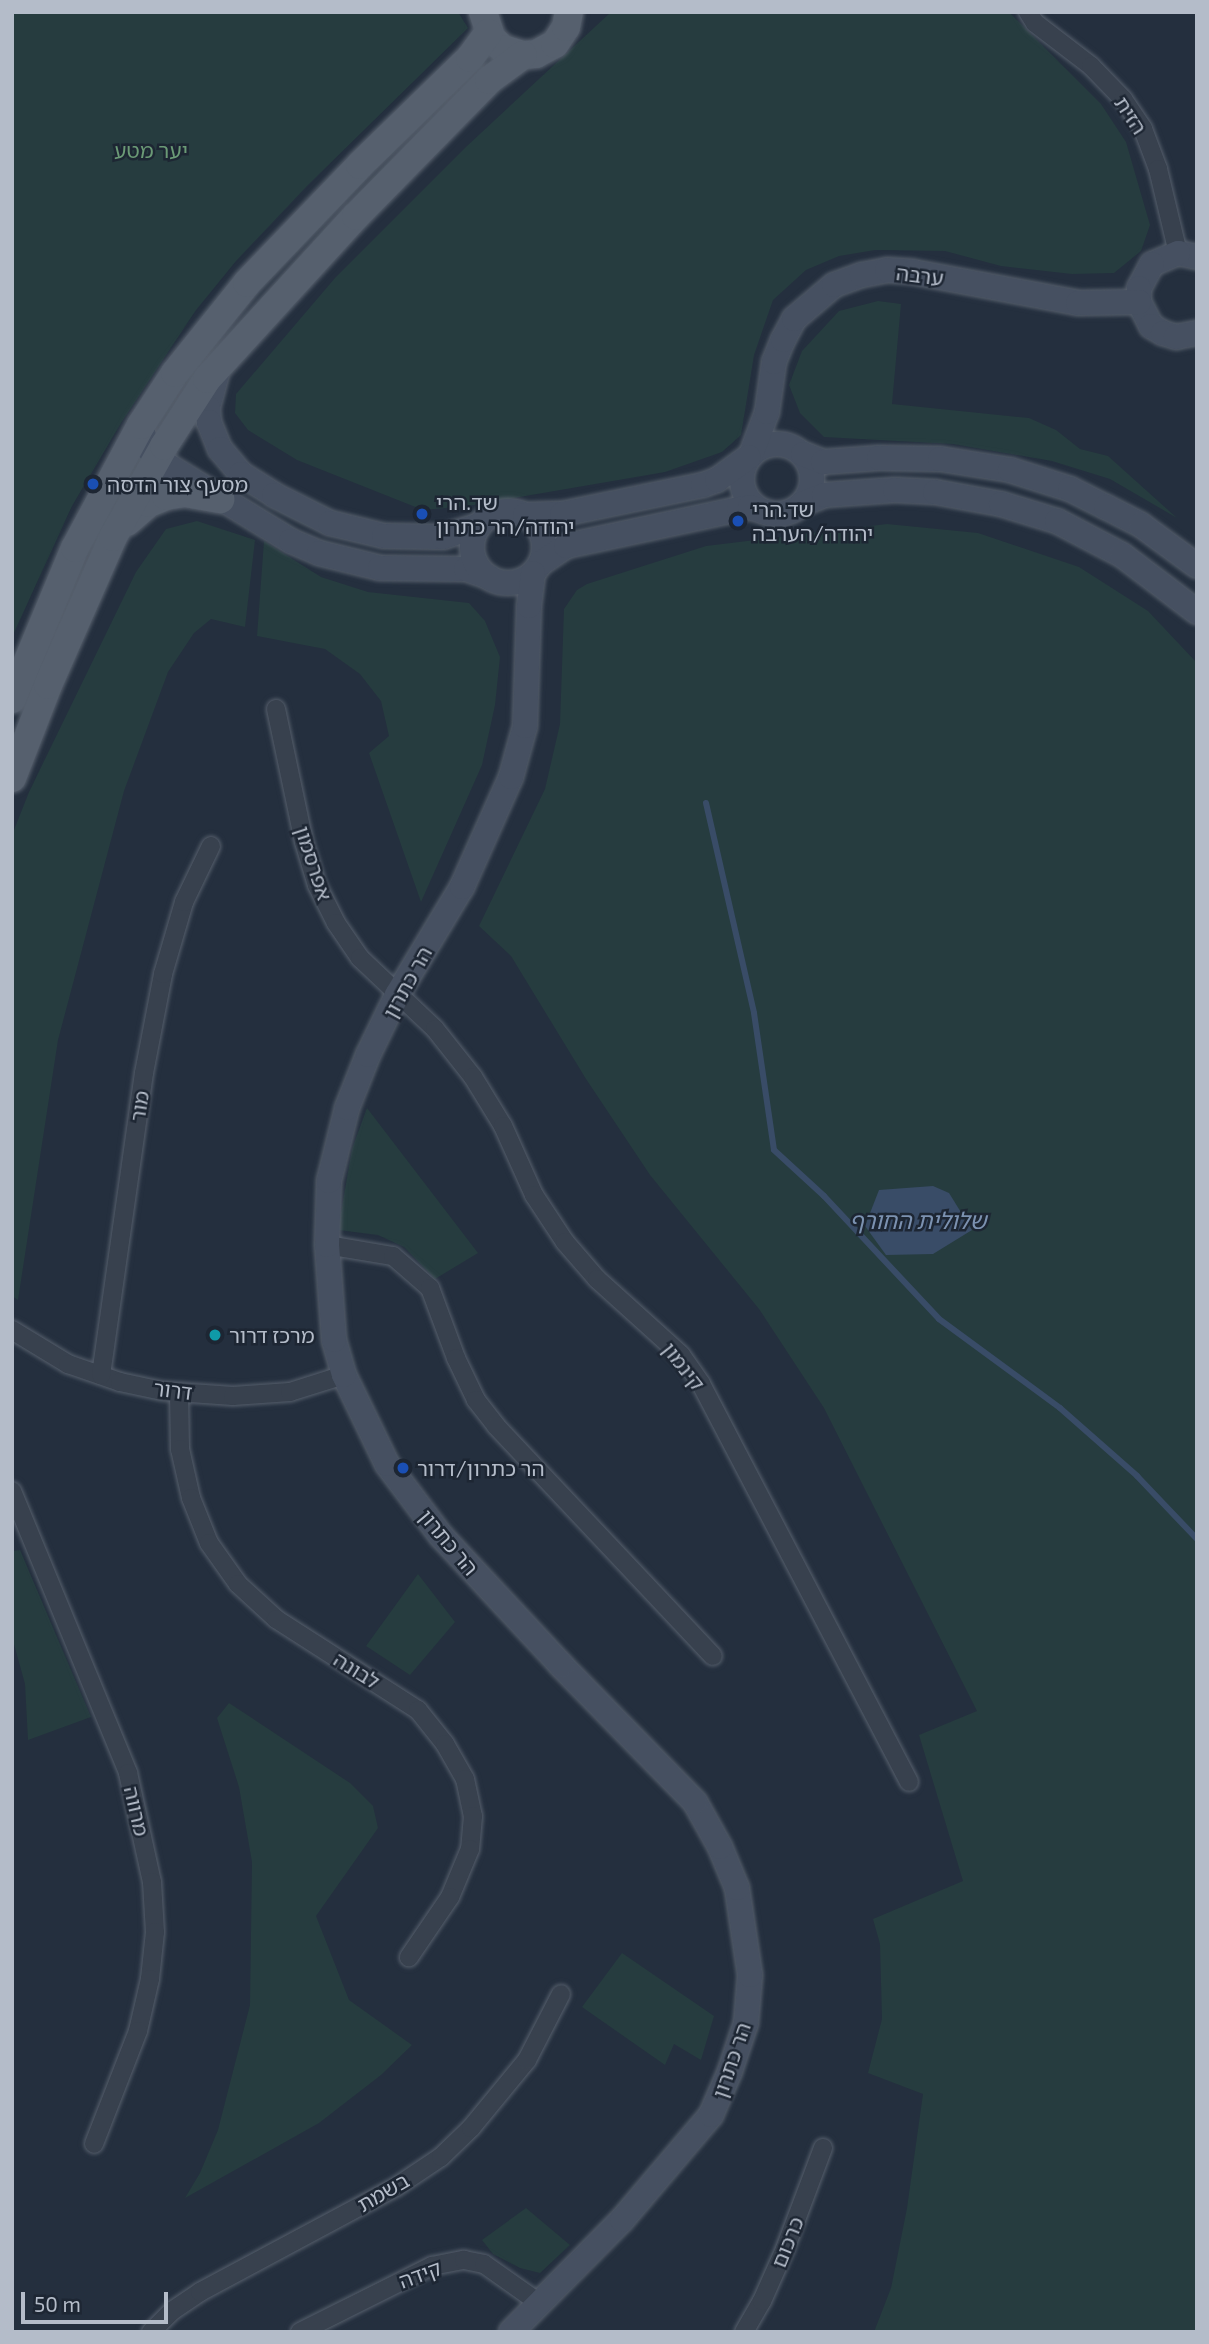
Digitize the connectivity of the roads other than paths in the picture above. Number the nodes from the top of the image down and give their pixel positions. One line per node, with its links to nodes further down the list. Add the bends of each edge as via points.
1 (569, 12): 4 (main road, via 555,44)
2 (1028, 12): 5 (street, הזית, via 1035,23 1091,66 1123,99 1143,129)
3 (486, 23): 4 (main road, via 503,49); 10 (main road, via 470,58 247,284 175,373)
4 (523, 55): 8 (main road, via 489,80)
5 (1187, 255): 6 (street, via 1152,264 1141,281)
6 (1139, 302): 7 (street, via 1152,326); 9 (street, ערבה, via 1077,303 913,272 887,270 863,275 834,285 794,319 774,362)
7 (1195, 340)
8 (221, 360): 13 (main road); 18 (street, via 210,393 209,422 230,464 254,482 330,523 384,536 443,537)
9 (769, 394): 11 (street, ערבה, via 778,422); 12 (street, ערבה)
10 (141, 425): 13 (street, via 147,447); 25 (main road, via 75,548)
11 (798, 451): 12 (street, via 770,444); 15 (street, via 813,477); 20 (street, via 823,462 940,459 1010,470 1070,489 1106,507 1141,525)
12 (750, 456): 16 (street, via 743,489 758,509); 17 (street, via 703,485 562,514)
13 (157, 459): 14 (street); 19 (main road)
14 (219, 499): 19 (main road, via 186,493 166,496 137,511); 22 (street, via 292,541 346,561 380,568 466,569)
15 (802, 504): 16 (street, via 780,514); 23 (street, via 824,495 895,489 1011,507 1057,521 1122,555)
16 (769, 513): 21 (street, via 738,509 566,546)
17 (525, 515): 18 (street, via 501,512); 21 (street, via 542,533 544,545)
18 (480, 525): 22 (street, via 472,545 474,558)
19 (113, 537): 27 (main road)
20 (1197, 566)
21 (537, 568): 22 (street, via 523,580); 24 (street, הר כתרון)
22 (494, 580): 24 (street, הר כתרון, via 522,614)
23 (1197, 612)
24 (528, 635): 29 (street, הר כתרון, via 525,726 511,777 462,887)
25 (12, 699)
26 (276, 709): 29 (street, אפרסמון, via 317,885 360,958)
27 (12, 778)
28 (211, 846): 32 (street, מור, via 184,902 163,974 144,1073)
29 (397, 995): 30 (street, הר כתרון, via 348,1108 329,1181); 37 (street, קינמון, via 435,1029 473,1077 503,1126 534,1195 565,1242 597,1279 681,1355 701,1384)
30 (327, 1245): 33 (street, הר כתרון, via 334,1340); 36 (street, via 393,1256 430,1288 476,1400)
31 (12, 1330): 32 (street, דרור, via 68,1364)
32 (101, 1375): 34 (street, דרור)
33 (344, 1375): 34 (street, דרור, via 290,1392 233,1396); 42 (street, הר כתרון, via 387,1464 441,1536 695,1802 737,1888 750,1975 746,2024 711,2115 622,2220)
34 (179, 1392): 38 (street, לבונה, via 180,1449 191,1498 209,1543 238,1584 276,1619 418,1710 465,1779 474,1816 470,1849 450,1897)
35 (12, 1490): 40 (street, מרווה, via 128,1773 152,1882 155,1932 150,1979 138,2031)
36 (713, 1656)
37 (909, 1782)
38 (409, 1957)
39 (561, 1994): 43 (street, בשמת, via 527,2060 471,2129 441,2157 396,2187 200,2292)
40 (94, 2144)
41 (823, 2148): 46 (street, כרכום, via 785,2249)
42 (538, 2303): 44 (street, קידה, via 484,2264 464,2260 432,2266); 45 (street, הר כתרון)
43 (151, 2332)
44 (300, 2332)
45 (511, 2332)
46 (744, 2332)

